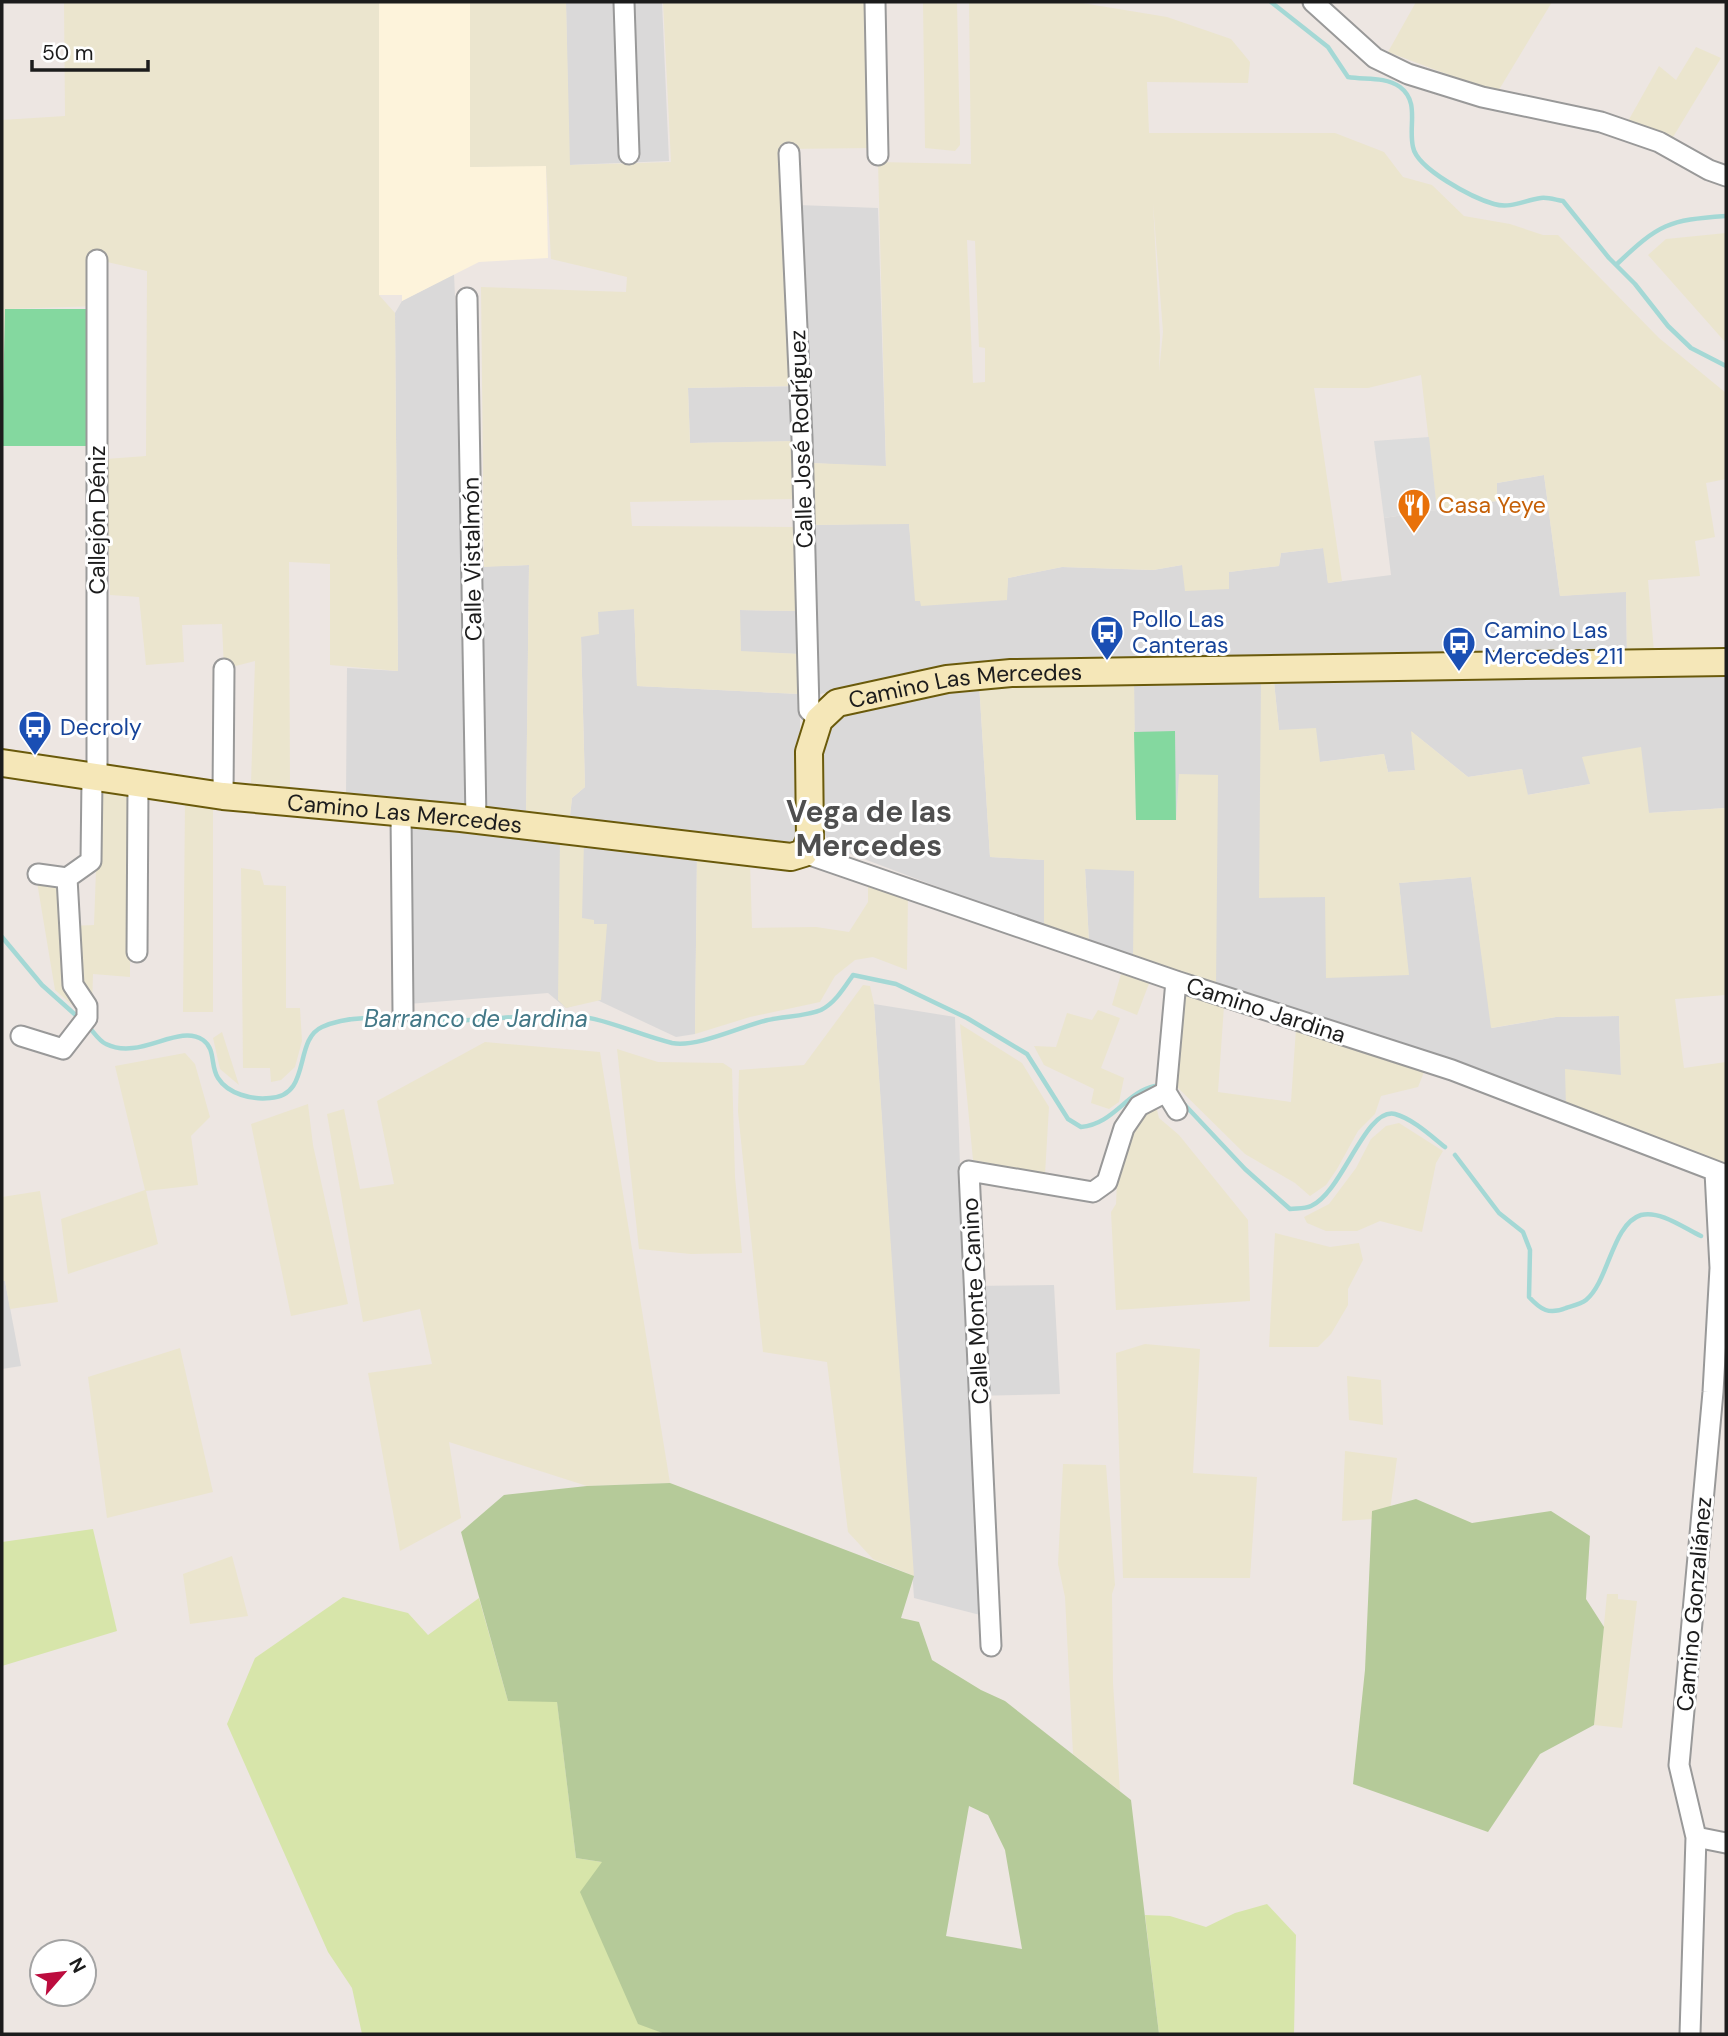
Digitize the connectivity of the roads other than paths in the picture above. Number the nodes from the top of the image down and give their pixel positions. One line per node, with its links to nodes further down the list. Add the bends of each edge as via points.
1 (624, 2): 5 (street)
2 (875, 2): 6 (street)
3 (1312, 2): 7 (street, via 1375,58 1408,74 1601,122 1659,142)
4 (789, 153): 12 (street, Calle José Rodríguez, via 809,710)
5 (629, 155)
6 (878, 155)
7 (1726, 176)
8 (97, 260): 14 (street, Callejón Déniz)
9 (467, 298): 18 (street, Calle Vistalmón)
10 (1726, 662): 12 (main road, Camino Las Mercedes, via 1011,673 870,694 837,703)
11 (224, 669): 16 (street)
12 (819, 720): 19 (main road, Camino Las Mercedes, via 809,752 810,839)
13 (2, 763): 14 (main road, Camino Las Mercedes)
14 (95, 779): 15 (main road, Camino Las Mercedes); 21 (street, Callejón Déniz, via 91,862)
15 (138, 785): 16 (main road, Camino Las Mercedes); 22 (street)
16 (223, 796): 17 (main road, Camino Las Mercedes)
17 (401, 814): 18 (main road, Camino Las Mercedes); 24 (street)
18 (476, 820): 19 (main road, Camino Las Mercedes, via 791,857)
19 (804, 853): 23 (street, Camino Jardina)
20 (38, 874): 21 (street)
21 (68, 878): 25 (street, via 74,985 87,1006 83,1023 62,1049)
22 (137, 952)
23 (1176, 981): 26 (street); 28 (street, Camino Jardina, via 1452,1070)
24 (403, 1012)
25 (21, 1036)
26 (1166, 1092): 27 (street); 30 (street, Calle Monte Canino, via 1139,1106 1124,1128 1107,1182 1093,1192 969,1171)
27 (1177, 1110)
28 (1721, 1174): 29 (street, Camino Gonzaliánez)
29 (1723, 1271): 31 (street, Camino Gonzaliánez, via 1679,1765)
30 (991, 1646)
31 (1696, 1837): 32 (street); 33 (street, Camino Gonzaliánez)
32 (1726, 1843)
33 (1690, 2034)

